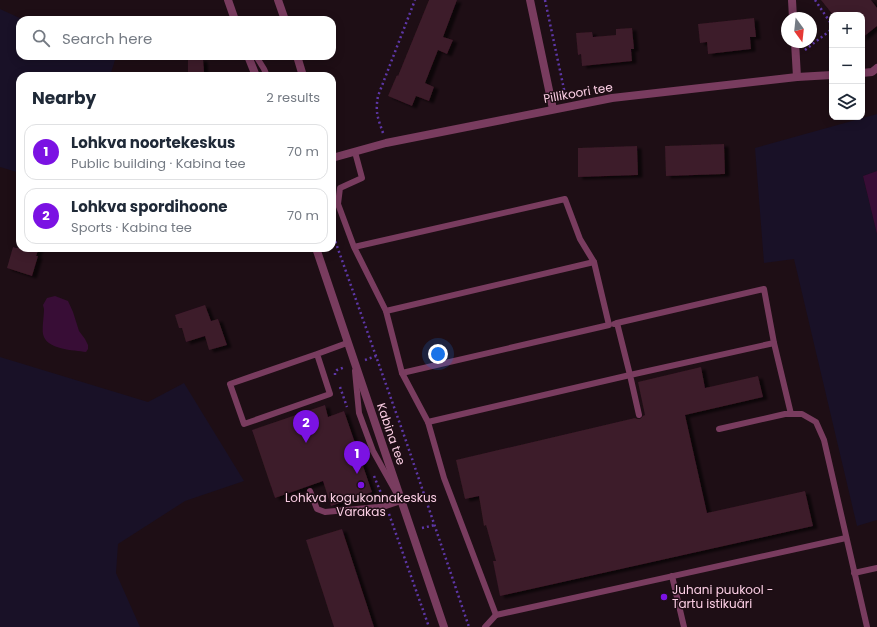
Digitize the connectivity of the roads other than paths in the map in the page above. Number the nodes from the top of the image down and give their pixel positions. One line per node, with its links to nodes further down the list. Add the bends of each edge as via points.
1 (228, 0): 6 (street)
2 (278, 0): 7 (street)
3 (530, 0): 19 (street)
4 (792, 0): 5 (street)
5 (793, 12)
6 (234, 16)
7 (284, 16)
8 (795, 48): 18 (street)
9 (250, 60): 13 (street)
10 (259, 60): 14 (lane)
11 (298, 60): 15 (street)
12 (877, 68): 16 (street)
13 (254, 72)
14 (266, 72)
15 (302, 72)
16 (865, 73)
17 (829, 75): 18 (street, Pillikoori tee)
18 (797, 77): 19 (street, Pillikoori tee, via 612,98)
19 (553, 110): 20 (street, Pillikoori tee, via 386,143)
20 (355, 152): 21 (street, Pillikoori tee); 22 (lane, via 362,178 340,188 338,204)
21 (336, 157)
22 (354, 247): 24 (lane, via 565,199 580,239); 25 (lane)
23 (317, 252): 28 (street, Kabina tee)
24 (594, 262): 25 (lane); 27 (lane)
25 (386, 311): 31 (lane)
26 (617, 323): 27 (lane); 29 (lane, via 764,289); 32 (lane)
27 (609, 325): 31 (lane)
28 (347, 343): 30 (lane); 38 (street, Kabina tee)
29 (774, 343): 32 (lane); 33 (lane)
30 (317, 354): 30 (lane, via 330,394 244,424 230,384)
31 (402, 373): 35 (lane)
32 (630, 375): 34 (lane); 35 (lane)
33 (791, 414): 36 (lane); 39 (lane, via 802,414 816,422 824,440)
34 (639, 415)
35 (428, 422): 43 (lane, via 444,478)
36 (718, 429)
37 (310, 492): 38 (lane, via 317,508 325,512 386,506)
38 (401, 501): 44 (street, Kabina tee)
39 (846, 538): 41 (lane); 42 (lane)
40 (877, 568): 41 (lane)
41 (854, 573): 47 (lane)
42 (672, 576): 43 (lane); 46 (lane)
43 (496, 615): 45 (lane)
44 (444, 627)
45 (485, 627)
46 (684, 627)
47 (867, 627)

